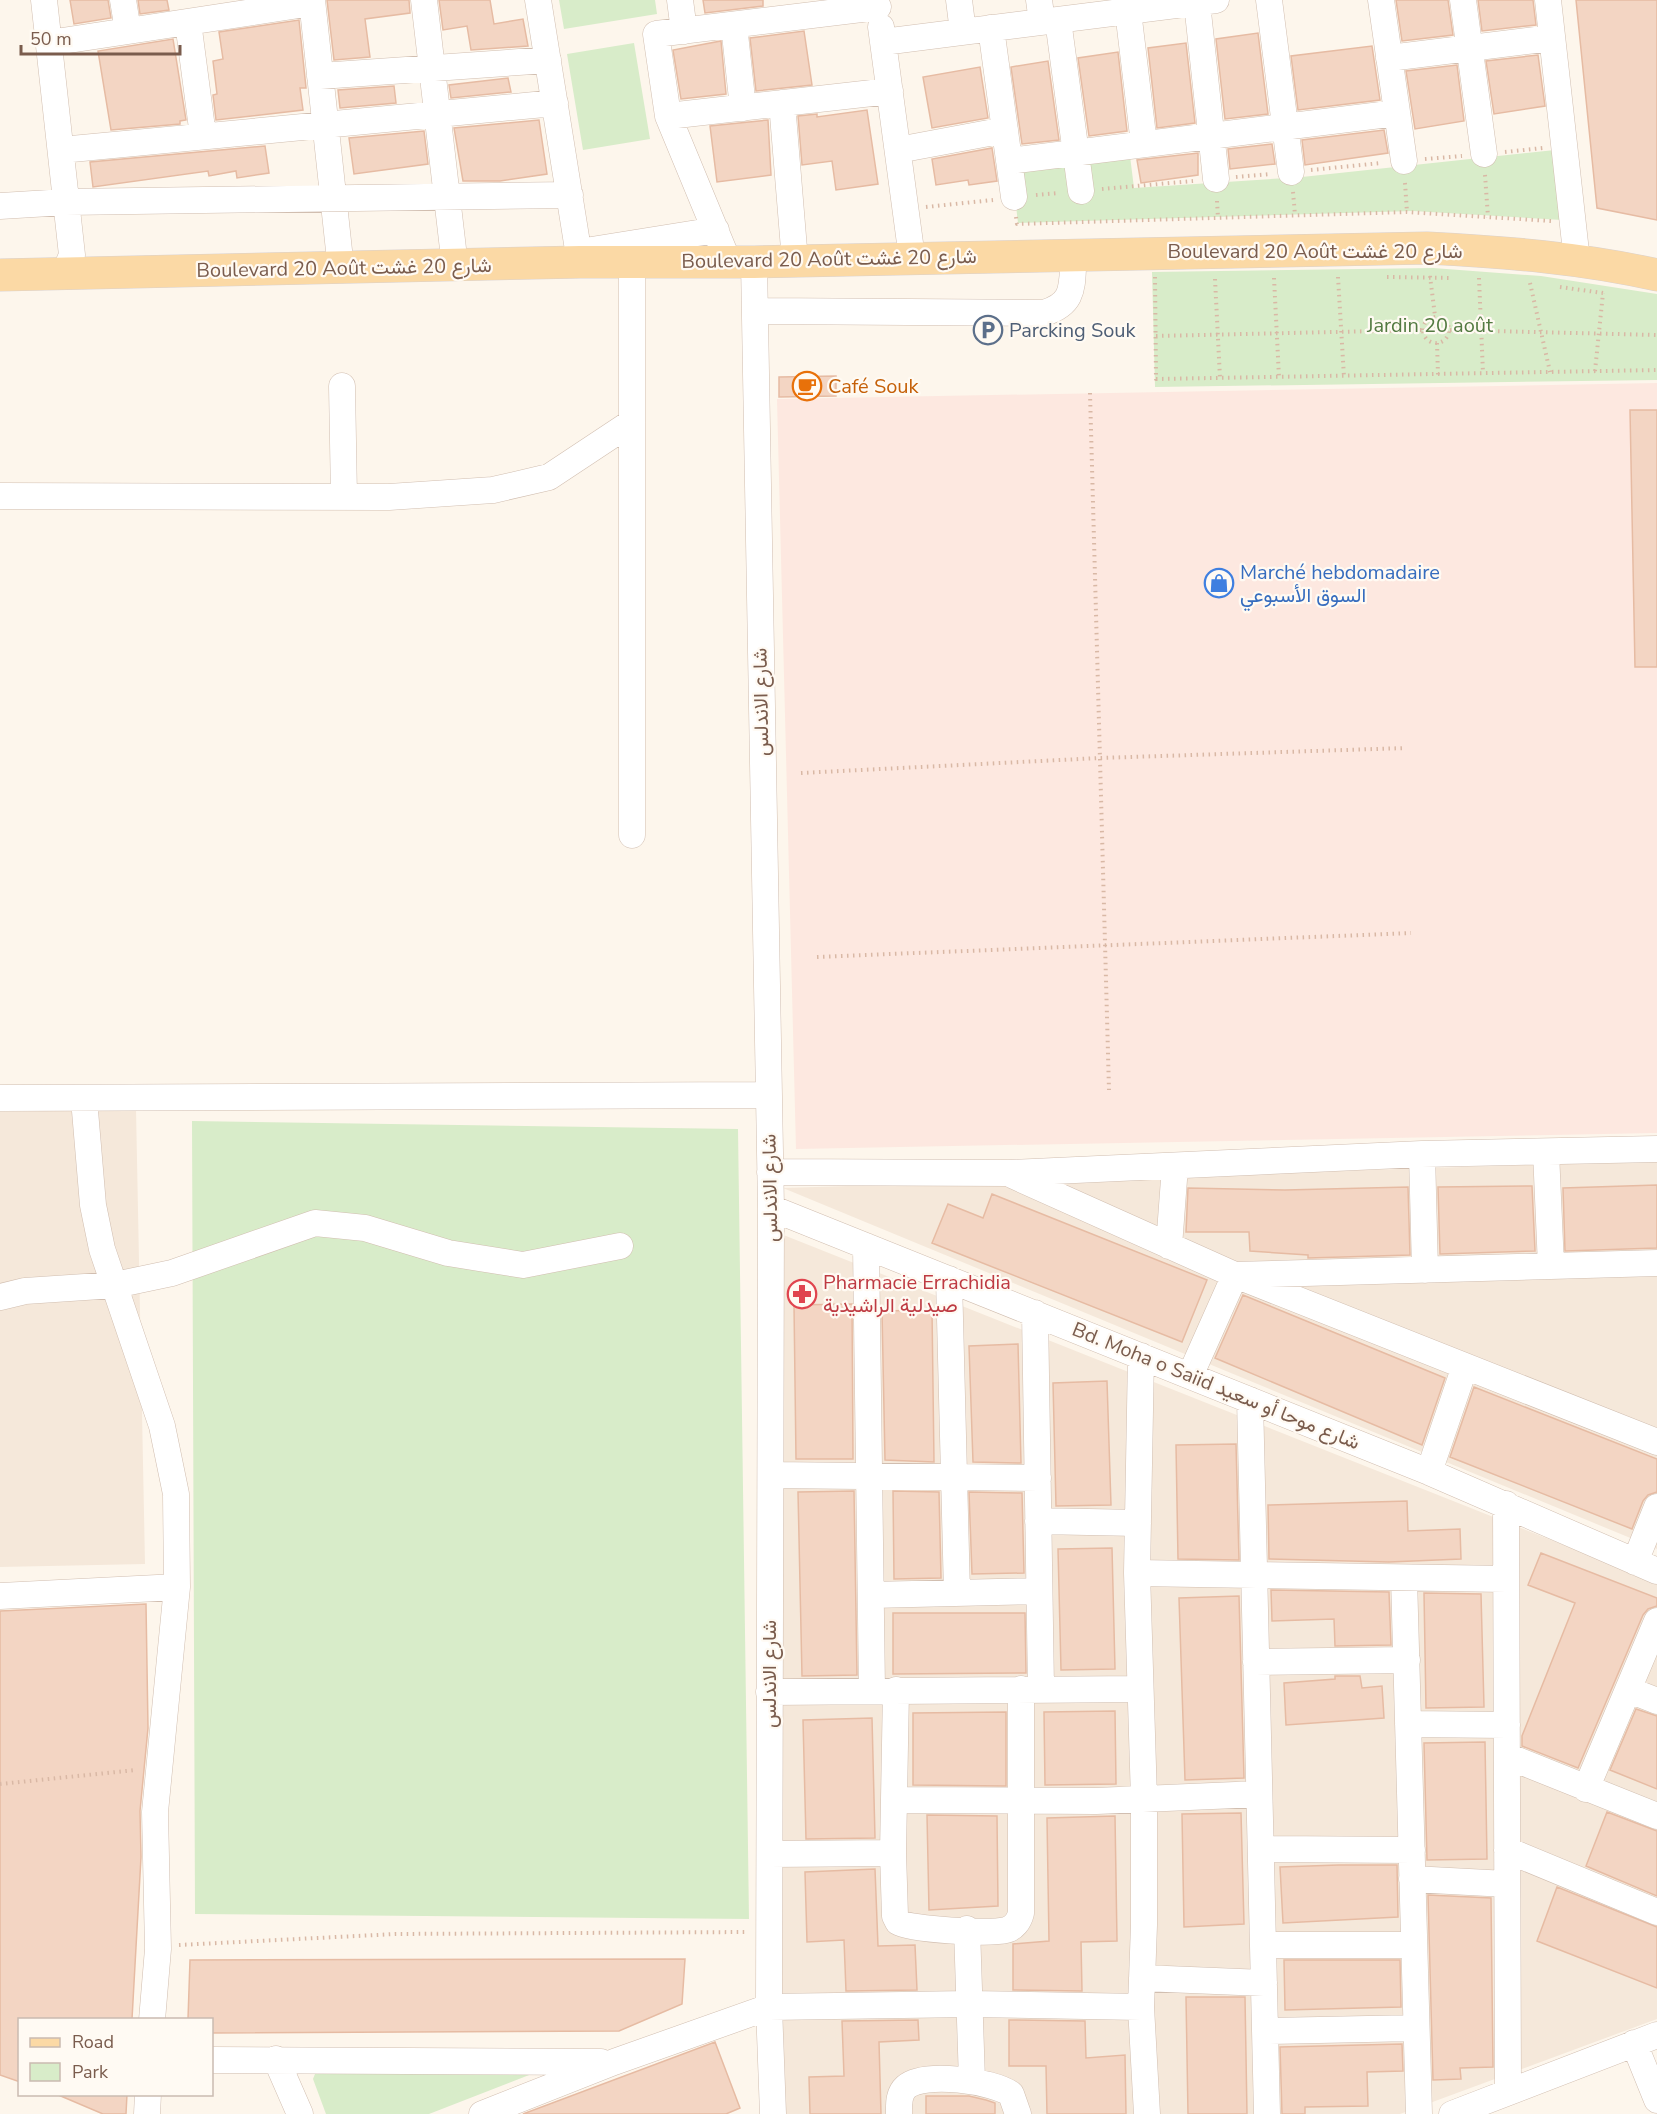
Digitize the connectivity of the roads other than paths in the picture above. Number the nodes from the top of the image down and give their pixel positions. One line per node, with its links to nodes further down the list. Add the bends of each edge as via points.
1 (44, 0): 27 (street)
2 (123, 0): 22 (street)
3 (424, 0): 31 (street)
4 (538, 0): 30 (street)
5 (680, 0): 23 (street)
6 (958, 0): 24 (street)
7 (1269, 0): 41 (street)
8 (1381, 0): 29 (street)
9 (1463, 0): 28 (street)
10 (1548, 0): 25 (street)
11 (1206, 1): 14 (street); 44 (street)
12 (312, 2): 15 (street); 32 (street)
13 (878, 4): 16 (street); 26 (street)
14 (1156, 4): 17 (street)
15 (236, 7): 19 (street)
16 (777, 10): 20 (street)
17 (1128, 11): 18 (street); 45 (street)
18 (1046, 14): 21 (street); 48 (street)
19 (188, 22): 22 (street); 43 (street)
20 (734, 25): 23 (street); 36 (street)
21 (992, 28): 24 (street); 42 (street)
22 (128, 31): 27 (street)
23 (684, 31): 39 (street, شارع الاندلس, via 656,34)
24 (963, 32): 26 (street)
25 (1552, 39): 28 (street); 67 (street)
26 (883, 42): 33 (street)
27 (49, 43): 46 (street)
28 (1470, 48): 29 (street); 49 (street)
29 (1389, 58): 37 (street)
30 (548, 60): 31 (street); 34 (street)
31 (432, 68): 32 (street); 38 (street)
32 (320, 76): 40 (street)
33 (890, 91): 35 (street); 47 (street)
34 (555, 103): 38 (street); 55 (street)
35 (782, 103): 36 (street); 66 (street)
36 (743, 108): 39 (street)
37 (1397, 113): 41 (street); 51 (street)
38 (437, 114): 40 (street); 56 (street)
39 (668, 116): 61 (street, شارع الاندلس)
40 (325, 125): 43 (street); 58 (street)
41 (1285, 127): 44 (street); 52 (street)
42 (1005, 130): 47 (street); 50 (street)
43 (203, 136): 46 (street)
44 (1212, 136): 45 (street); 53 (street)
45 (1144, 144): 48 (street)
46 (61, 150): 59 (street)
47 (898, 150): 64 (street)
48 (1076, 153): 50 (street); 54 (street)
49 (1484, 154)
50 (1009, 161): 57 (street)
51 (1404, 161)
52 (1291, 172)
53 (1216, 178)
54 (1081, 191)
55 (570, 195): 56 (street); 63 (street)
56 (447, 197): 58 (street); 69 (street)
57 (1014, 198)
58 (333, 199): 59 (street); 70 (street)
59 (66, 202): 60 (street); 71 (street, via 72,255)
60 (0, 206)
61 (716, 230): 63 (street); 68 (street, شارع الاندلس)
62 (1074, 254): 64 (main road, Boulevard 20 Août شارع 20 غشت); 67 (main road, Boulevard 20 Août شارع 20 غشت, via 1154,266 1428,263 1496,252); 74 (street, via 1068,300 1061,308 1044,312)
63 (579, 257): 65 (main road, Boulevard 20 Août شارع 20 غشت); 69 (main road, Boulevard 20 Août شارع 20 غشت)
64 (912, 258): 66 (main road, Boulevard 20 Août شارع 20 غشت)
65 (632, 261): 68 (main road, Boulevard 20 Août شارع 20 غشت); 76 (street)
66 (795, 261): 68 (main road, Boulevard 20 Août شارع 20 غشت)
67 (1577, 261): 73 (main road, Boulevard 20 Août شارع 20 غشت)
68 (741, 262): 74 (street, شارع الاندلس)
69 (455, 266): 70 (main road, Boulevard 20 Août شارع 20 غشت)
70 (341, 269): 71 (main road, Boulevard 20 Août شارع 20 غشت)
71 (64, 274): 72 (main road, Boulevard 20 Août شارع 20 غشت)
72 (0, 275)
73 (1657, 275)
74 (755, 311): 80 (street, شارع الاندلس)
75 (342, 386): 78 (street)
76 (632, 422): 78 (street, via 549,477 493,489); 79 (street)
77 (0, 496): 78 (street)
78 (344, 497)
79 (632, 834)
80 (767, 1095): 82 (street); 87 (street, شارع الاندلس)
81 (0, 1098): 82 (street)
82 (84, 1099): 98 (street, via 93,1204 102,1249)
83 (1657, 1149): 84 (street)
84 (1546, 1152): 85 (street); 94 (street)
85 (1422, 1155): 86 (street); 95 (street)
86 (1175, 1166): 88 (street); 92 (street)
87 (770, 1172): 88 (street); 89 (street, شارع الاندلس)
88 (1009, 1173): 92 (street)
89 (771, 1208): 91 (street, Bd. Moha o Saiid شارع موحا أو سعيد); 107 (street, شارع الاندلس)
90 (620, 1246): 98 (street, via 523,1265 448,1253 364,1228 315,1222 172,1272)
91 (866, 1246): 97 (street, Bd. Moha o Saiid شارع موحا أو سعيد); 108 (street)
92 (1170, 1246): 96 (street)
93 (1657, 1263): 94 (street)
94 (1551, 1266): 95 (street)
95 (1425, 1270): 96 (street)
96 (1235, 1275): 102 (street); 103 (street)
97 (950, 1279): 100 (street, Bd. Moha o Saiid شارع موحا أو سعيد); 109 (street)
98 (115, 1285): 99 (street, via 25,1291); 120 (street, via 167,1449 176,1494)
99 (0, 1297)
100 (1035, 1313): 101 (street, Bd. Moha o Saiid شارع موحا أو سعيد); 110 (street)
101 (1142, 1356): 103 (street, Bd. Moha o Saiid شارع موحا أو سعيد); 114 (street)
102 (1465, 1366): 105 (street); 106 (street)
103 (1190, 1376): 104 (street, Bd. Moha o Saiid شارع موحا أو سعيد)
104 (1250, 1400): 106 (street, Bd. Moha o Saiid شارع موحا أو سعيد); 117 (street)
105 (1657, 1442)
106 (1429, 1472): 111 (street, Bd. Moha o Saiid شارع موحا أو سعيد)
107 (771, 1475): 108 (street); 132 (street, شارع الاندلس)
108 (869, 1476): 109 (street); 123 (street)
109 (954, 1477): 110 (street); 122 (street)
110 (1038, 1478): 113 (street)
111 (1506, 1504): 115 (street, Bd. Moha o Saiid شارع موحا أو سعيد); 119 (street)
112 (1657, 1508): 115 (street)
113 (1038, 1521): 114 (street); 121 (street)
114 (1138, 1523): 116 (street)
115 (1646, 1567)
116 (1137, 1573): 117 (street); 129 (street)
117 (1254, 1576): 118 (street); 127 (street)
118 (1404, 1578): 119 (street); 126 (street)
119 (1506, 1580): 135 (street)
120 (177, 1587): 124 (street); 159 (street, via 155,1812 158,1949)
121 (1039, 1591): 122 (street); 128 (street)
122 (957, 1593): 123 (street)
123 (871, 1595): 130 (street)
124 (0, 1596)
125 (1657, 1621): 131 (street)
126 (1407, 1660): 127 (street); 134 (street)
127 (1256, 1662): 138 (street)
128 (1031, 1689): 129 (street); 130 (street); 141 (street)
129 (1140, 1689): 139 (street)
130 (884, 1690): 132 (street); 140 (street)
131 (1629, 1690): 133 (street); 137 (street)
132 (769, 1692): 147 (street, شارع الاندلس)
133 (1657, 1701)
134 (1408, 1724): 135 (street); 144 (street)
135 (1507, 1725): 136 (street)
136 (1507, 1756): 137 (street); 145 (street)
137 (1586, 1789): 142 (street)
138 (1259, 1794): 139 (street); 143 (street)
139 (1144, 1799): 141 (street); 154 (street)
140 (894, 1800): 141 (street); 146 (street)
141 (1020, 1800): 151 (street, via 1020,1919 1006,1930)
142 (1657, 1816)
143 (1261, 1849): 144 (street); 152 (street)
144 (1412, 1850): 148 (street)
145 (1507, 1850): 149 (street); 150 (street)
146 (893, 1853): 147 (street); 151 (street, via 898,1922 913,1928)
147 (770, 1854): 157 (street, شارع الاندلس)
148 (1412, 1879): 149 (street); 153 (street)
149 (1507, 1884): 167 (street)
150 (1657, 1912)
151 (967, 1929): 156 (street)
152 (1263, 1945): 153 (street); 155 (street)
153 (1414, 1945): 160 (street)
154 (1142, 1978): 155 (street); 158 (street)
155 (1264, 1983): 161 (street)
156 (969, 2004): 157 (street); 158 (street); 166 (street)
157 (769, 2007): 165 (street); 174 (street, شارع الاندلس)
158 (1141, 2007): 177 (street)
159 (152, 2018)
160 (1416, 2028): 161 (street); 179 (street)
161 (1265, 2031): 178 (street)
162 (1646, 2039): 167 (street); 169 (street)
163 (276, 2059): 164 (street); 165 (street); 172 (street)
164 (213, 2060)
165 (614, 2062): 173 (street)
166 (972, 2081): 175 (street, via 933,2079 912,2084 902,2092); 176 (street, via 1006,2090 1015,2101)
167 (1508, 2090): 170 (street)
168 (148, 2096): 171 (street)
169 (1657, 2100)
170 (1460, 2113)
171 (147, 2114)
172 (300, 2114)
173 (482, 2114)
174 (773, 2114)
175 (899, 2114)
176 (1018, 2114)
177 (1147, 2114)
178 (1267, 2114)
179 (1419, 2114)

